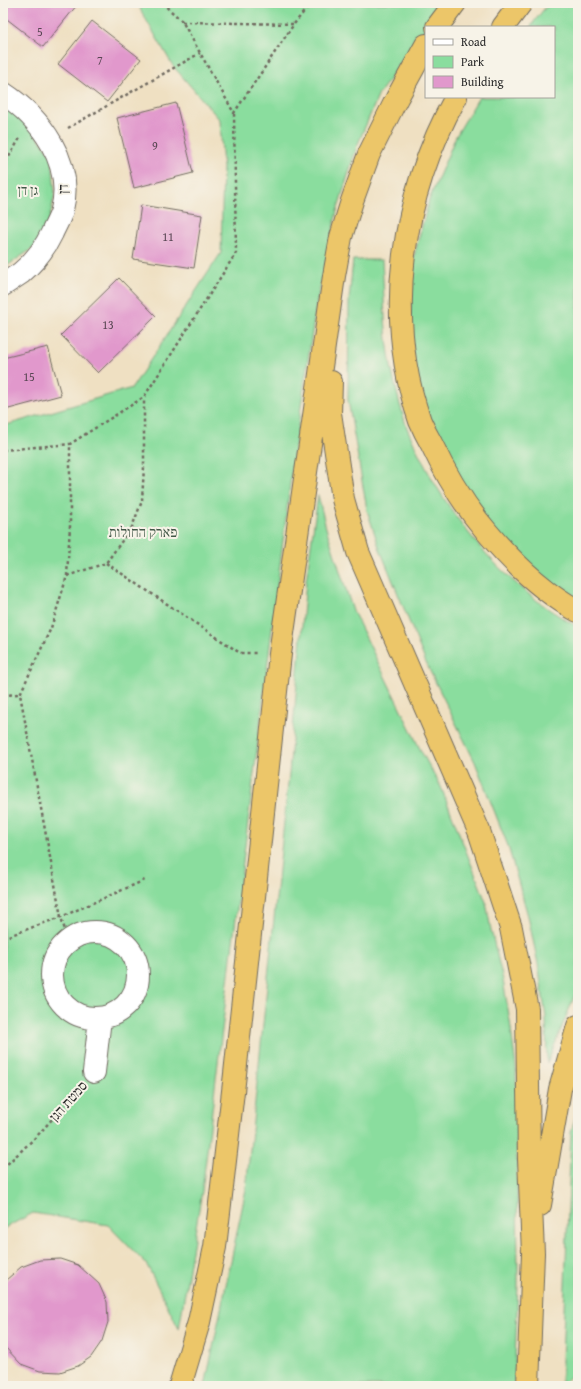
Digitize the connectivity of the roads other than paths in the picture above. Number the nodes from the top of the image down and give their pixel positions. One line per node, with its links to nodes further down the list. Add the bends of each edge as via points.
1 (455, 3): 3 (highway)
2 (521, 3): 4 (highway)
3 (439, 26)
4 (504, 26)
5 (425, 47): 9 (highway, via 369,154 341,237)
6 (3, 93): 8 (street, דן, via 17,103 41,128 55,150 62,170 64,188 62,211 46,244 35,260)
7 (455, 98): 10 (highway, via 428,156 407,232 400,313 403,352 412,392 420,421 437,457 473,515 498,545 545,589)
8 (3, 285)
9 (331, 301): 14 (highway, via 330,413 343,499 358,552 479,831 511,928 527,1009); 16 (highway, via 280,654 215,1247 199,1322)
10 (578, 610)
11 (100, 1018): 11 (street, via 72,1012 61,1003 54,991 51,977 58,950 68,940 81,934 95,932 110,934 132,953 137,966 138,980 134,994 126,1006 114,1014); 13 (street, סמטת הגן)
12 (578, 1026): 14 (highway, via 560,1089)
13 (94, 1072)
14 (533, 1252): 15 (highway)
15 (528, 1379)
16 (180, 1386)

